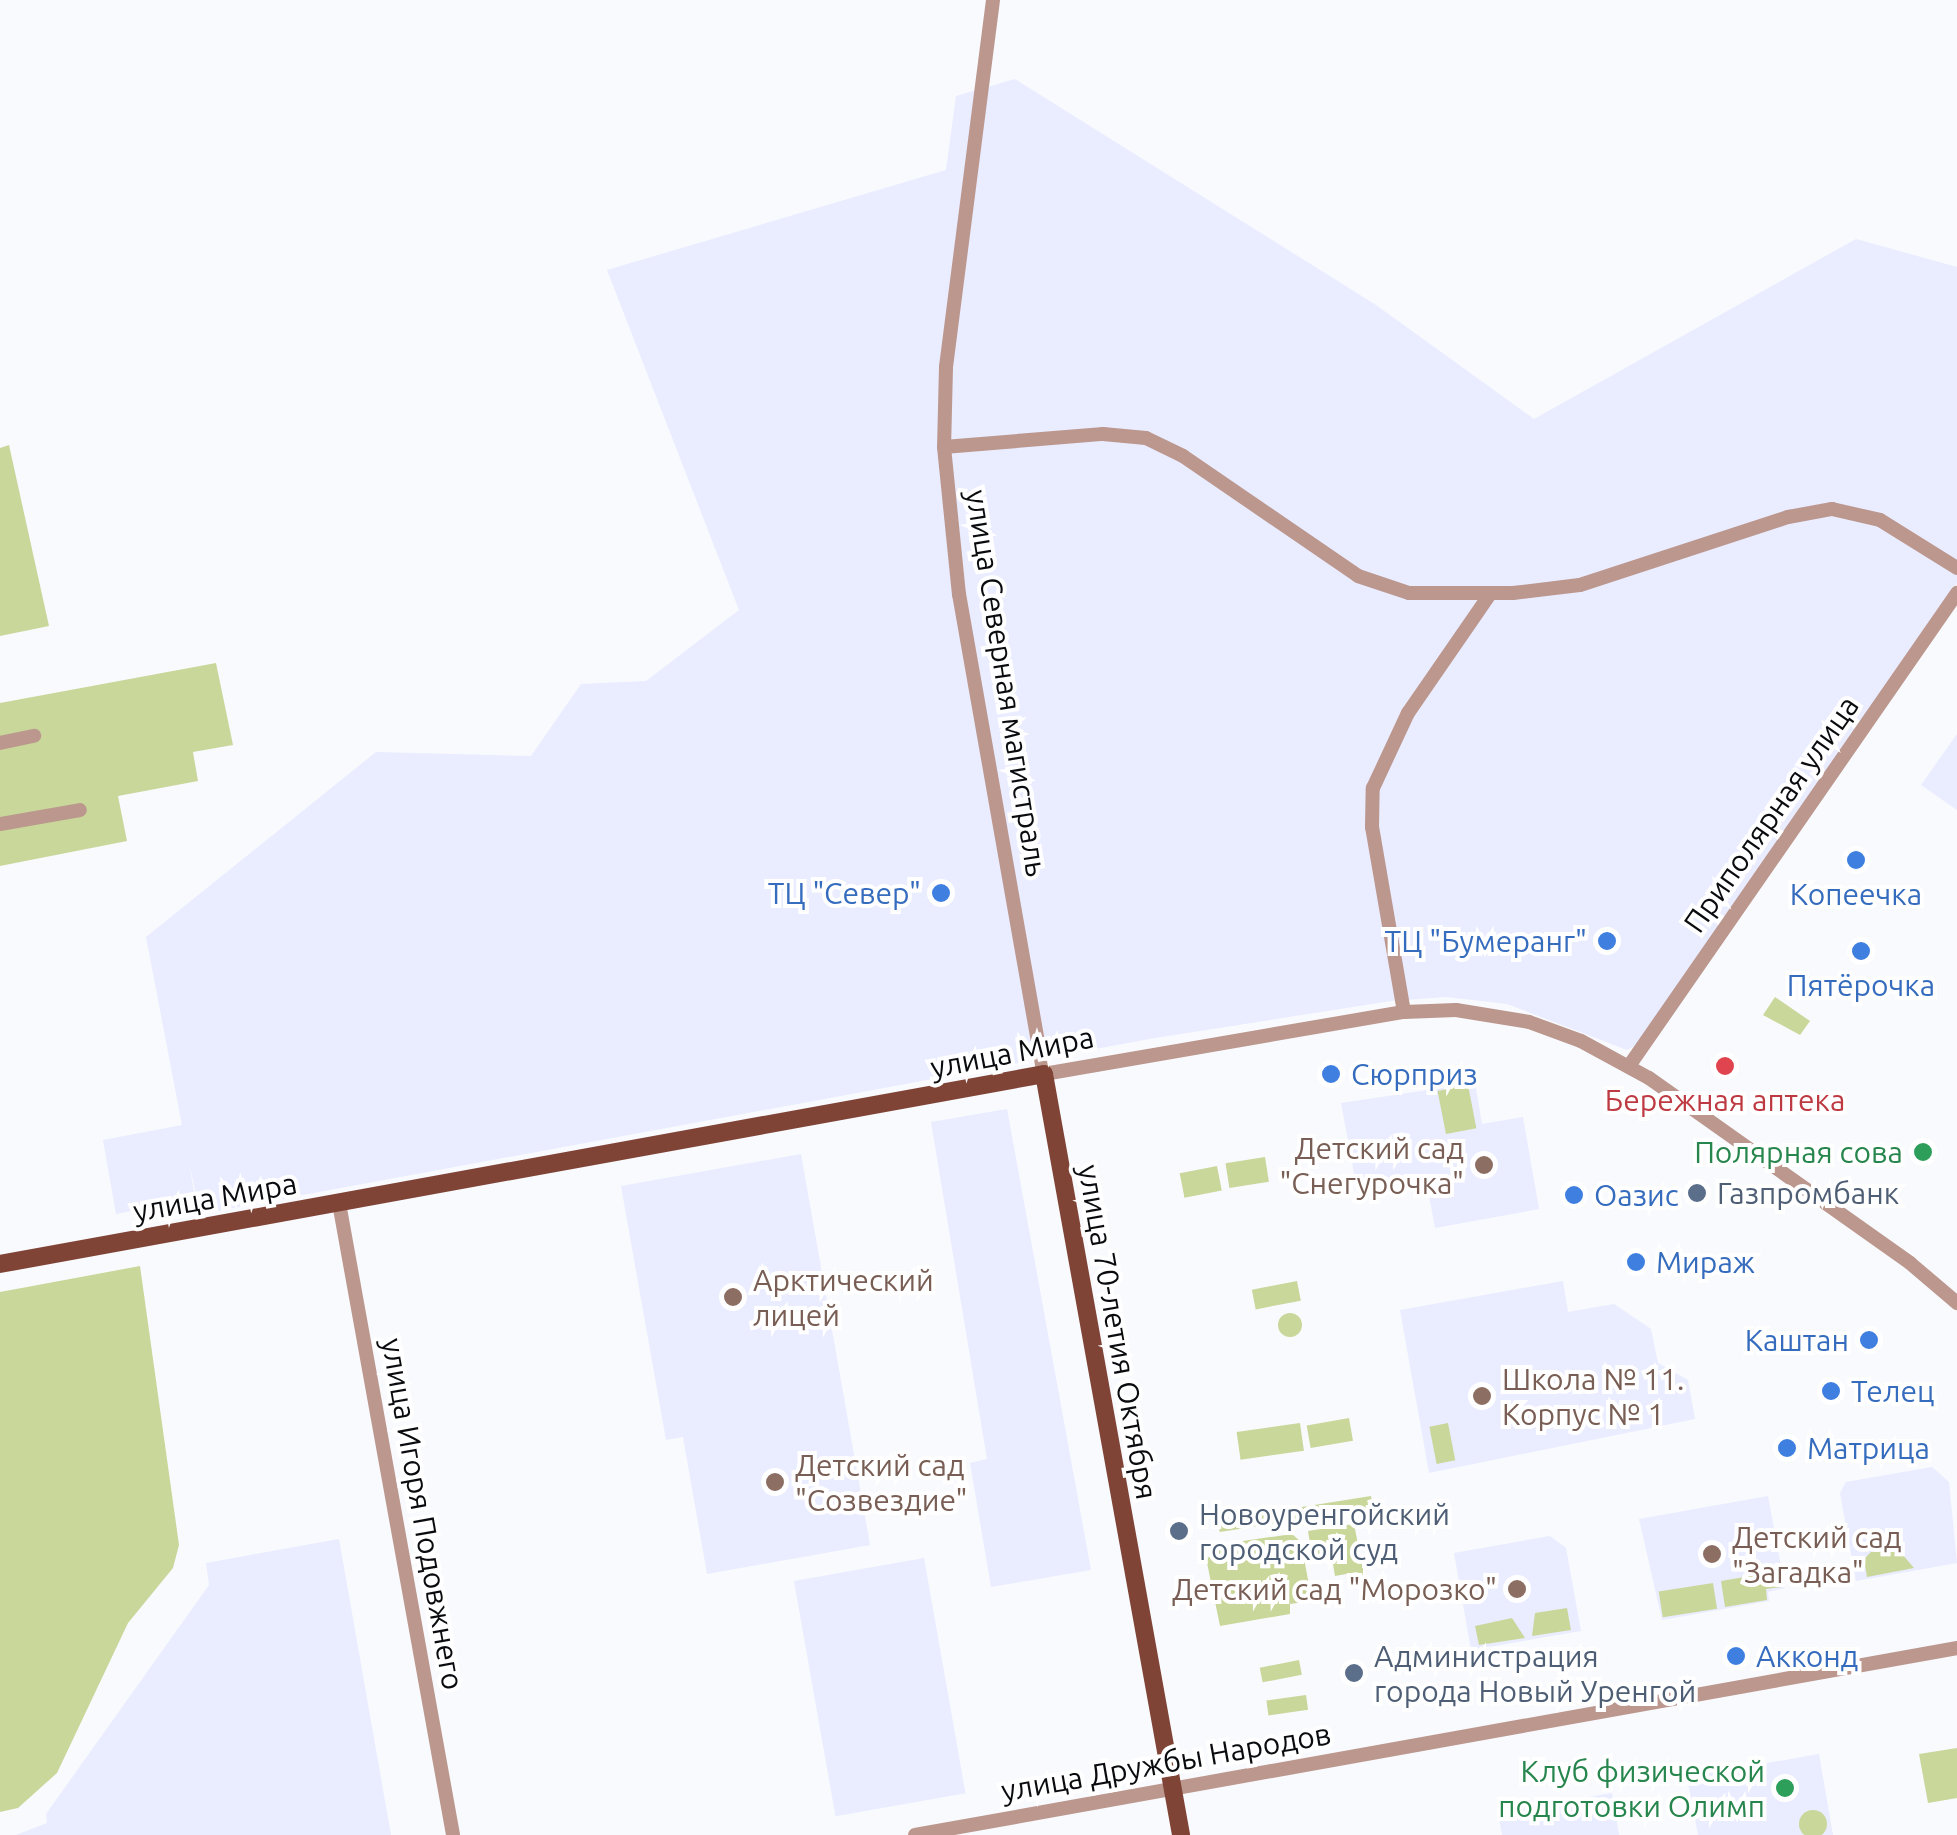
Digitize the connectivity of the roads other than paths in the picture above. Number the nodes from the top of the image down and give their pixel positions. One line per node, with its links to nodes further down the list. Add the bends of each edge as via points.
1 (993, 0): 2 (street, улица Северная магистраль, via 946,368)
2 (944, 447): 5 (street, via 1103,434 1146,438 1371,584 1424,595); 12 (street, улица Северная магистраль, via 959,594)
3 (1957, 568): 5 (street, via 1880,520 1832,509 1788,517 1580,585)
4 (1957, 592): 11 (street, Приполярная улица)
5 (1490, 594): 10 (street, via 1408,712 1373,788 1372,827)
6 (34, 736): 7 (street)
7 (0, 743)
8 (80, 810): 9 (street)
9 (0, 824)
10 (1404, 1012): 11 (street, улица Мира, via 1456,1010 1518,1019); 12 (street, улица Мира)
11 (1628, 1066): 15 (street, улица Мира, via 1893,1250)
12 (1044, 1074): 13 (main road, улица Мира); 17 (main road, улица 70-летия Октября)
13 (339, 1204): 14 (main road, улица Мира); 18 (street, улица Игоря Подовжнего)
14 (0, 1264)
15 (1957, 1303)
16 (1957, 1648): 17 (street, улица Дружбы Народов)
17 (1172, 1788): 19 (street, улица Дружбы Народов); 20 (main road, улица 70-летия Октября)
18 (453, 1835)
19 (915, 1835)
20 (1181, 1835)

